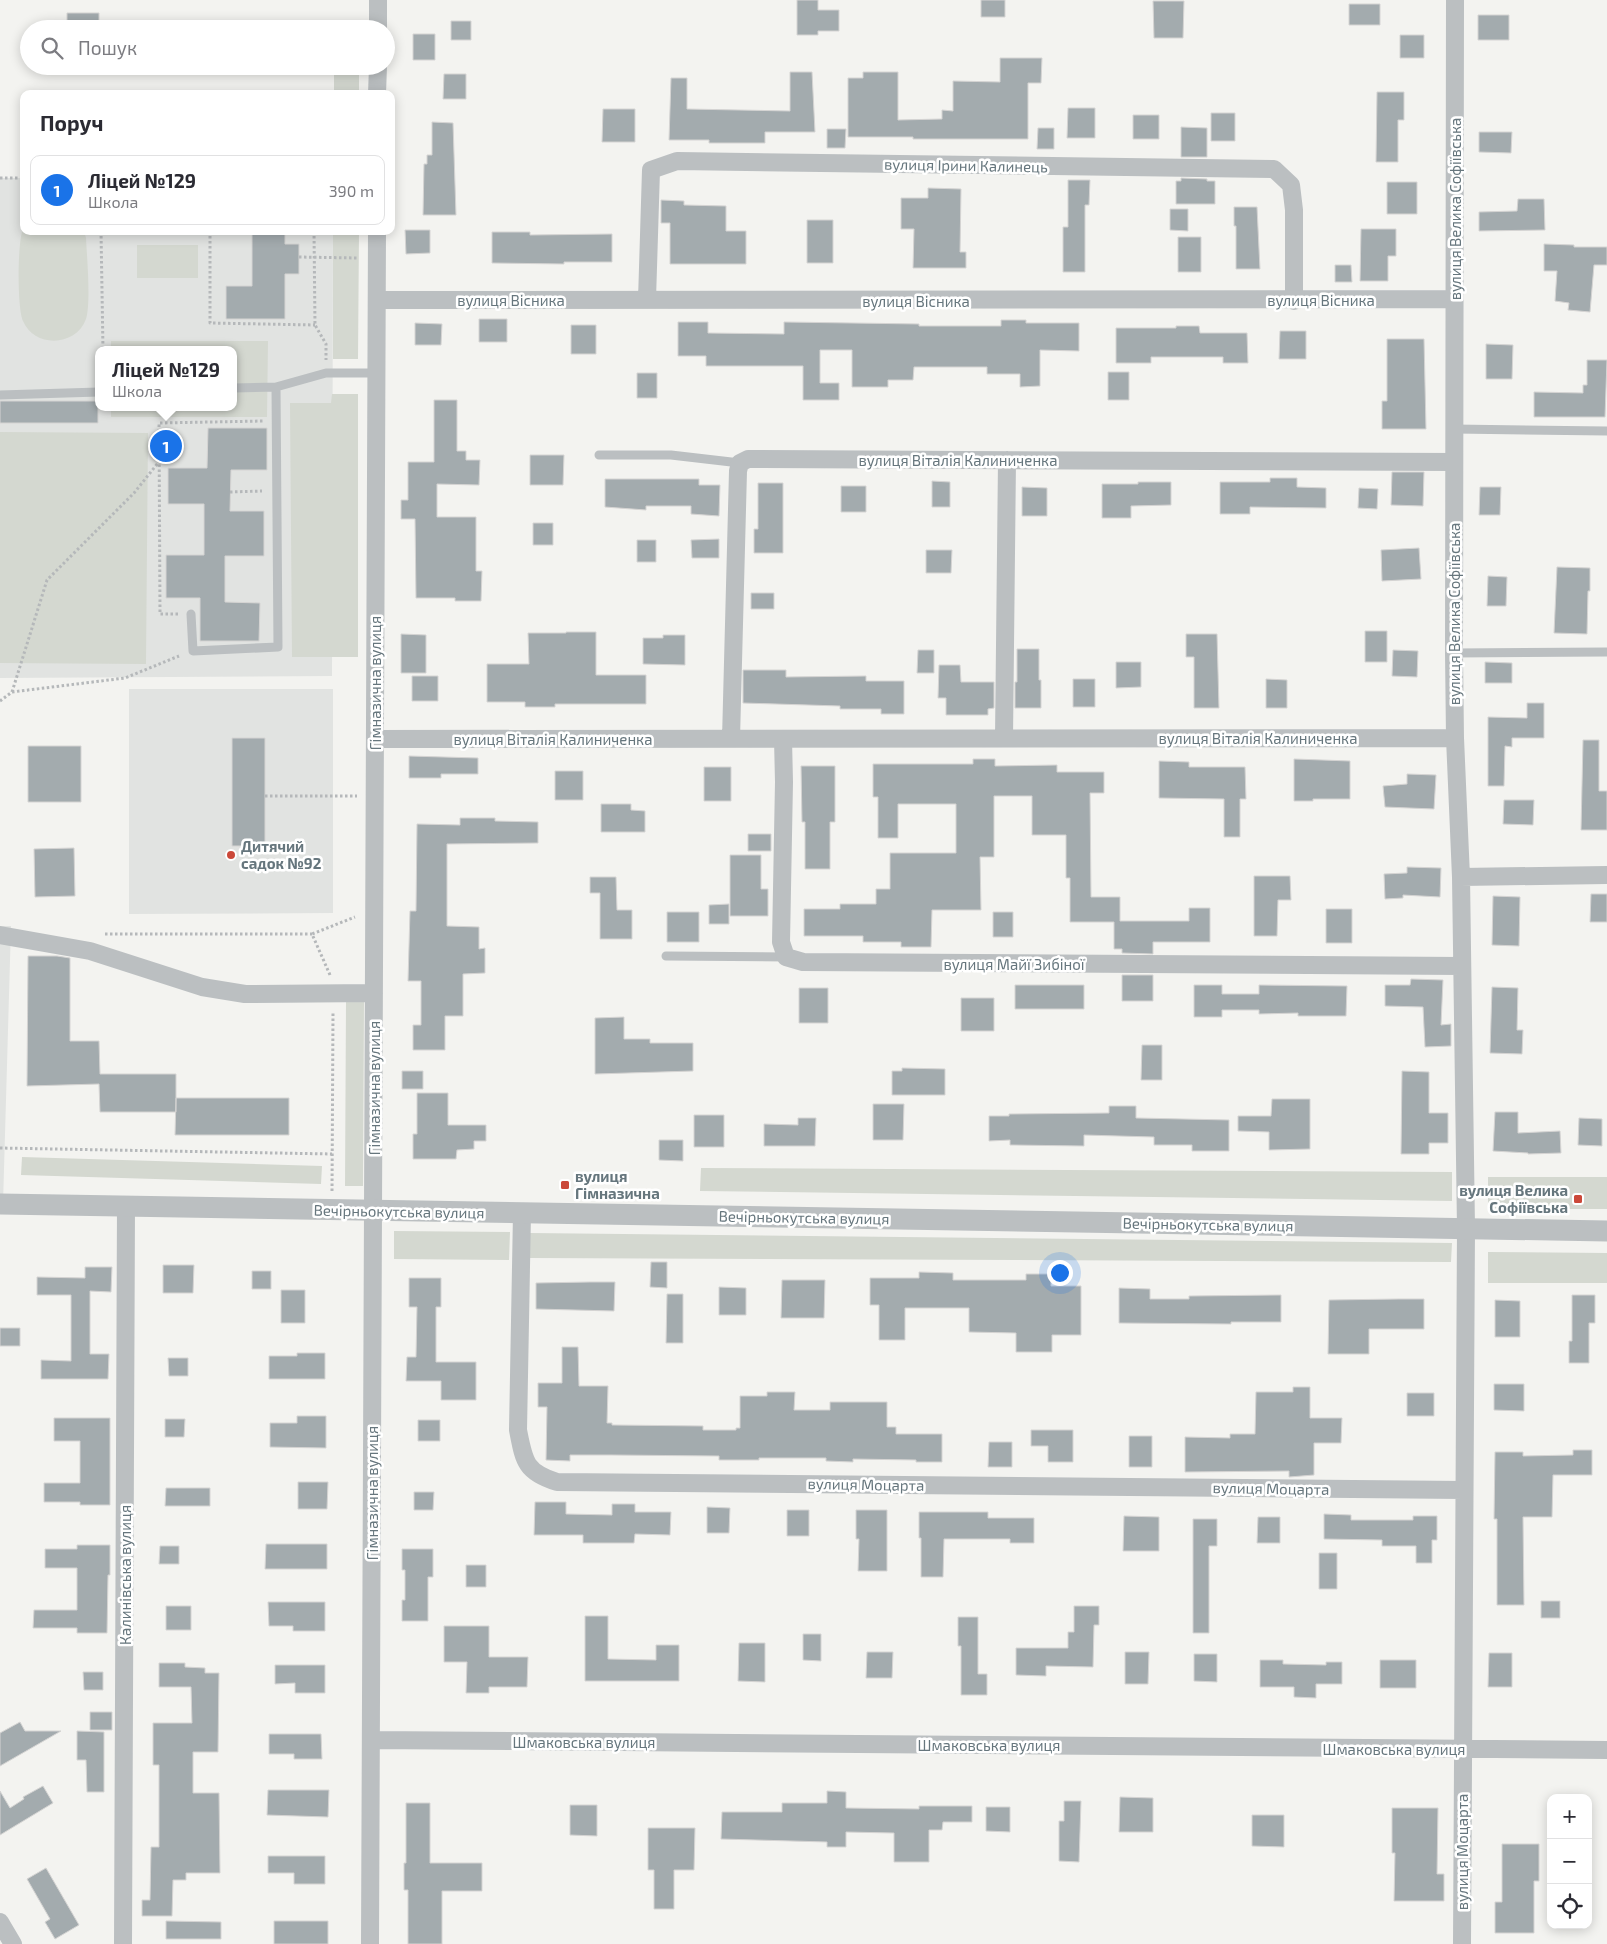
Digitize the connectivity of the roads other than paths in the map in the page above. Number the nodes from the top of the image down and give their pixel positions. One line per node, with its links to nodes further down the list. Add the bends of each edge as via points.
1 (378, 0): 3 (street)
2 (1455, 0): 7 (street, вулиця Велика Софіївська)
3 (378, 20)
4 (378, 75): 5 (street)
5 (378, 90)
6 (377, 235): 8 (street, Гімназична вулиця)
7 (1454, 299): 10 (street, вулиця Вісника); 16 (street, вулиця Велика Софіївська)
8 (377, 300): 9 (street, вулиця Вісника); 11 (street, Гімназична вулиця)
9 (647, 300): 10 (street, вулиця Вісника); 10 (street, вулиця Ірини Калинець, via 651,170 677,161 1274,169 1291,185)
10 (1294, 300)
11 (377, 373): 12 (lane, via 326,373); 28 (street, Гімназична вулиця)
12 (276, 387): 13 (lane); 22 (lane, via 278,647 193,651)
13 (237, 388)
14 (95, 392): 15 (lane)
15 (0, 395)
16 (1454, 429): 17 (lane); 20 (street, вулиця Велика Софіївська)
17 (1607, 431)
18 (599, 455): 21 (lane, via 671,455)
19 (1007, 460): 20 (street, вулиця Віталія Калиниченка); 21 (street, вулиця Віталія Калиниченка, via 748,459); 26 (street)
20 (1454, 462): 24 (street, вулиця Велика Софіївська)
21 (740, 463): 29 (street)
22 (192, 614)
23 (1607, 652): 24 (lane)
24 (1454, 653): 27 (street, вулиця Велика Софіївська)
25 (783, 738): 26 (street, вулиця Віталія Калиниченка); 29 (street, вулиця Віталія Калиниченка); 34 (street, via 781,942)
26 (1004, 738): 27 (street, вулиця Віталія Калиниченка)
27 (1455, 738): 31 (street, вулиця Велика Софіївська)
28 (375, 739): 29 (street, вулиця Віталія Калиниченка); 36 (street, Гімназична вулиця)
29 (731, 739)
30 (1607, 875): 31 (street)
31 (1461, 877): 35 (street, вулиця Велика Софіївська)
32 (0, 935): 36 (street, via 90,951 219,990 245,994 334,988)
33 (666, 956): 34 (lane)
34 (786, 957): 35 (street, вулиця Майї Зибіної, via 803,962)
35 (1462, 966): 41 (street, вулиця Велика Софіївська)
36 (374, 993): 39 (street, Гімназична вулиця)
37 (0, 1204): 38 (street, Вечірньокутська вулиця)
38 (126, 1206): 39 (street, Вечірньокутська вулиця); 49 (street, Калинівська вулиця)
39 (373, 1210): 40 (street, Вечірньокутська вулиця); 44 (street, Гімназична вулиця)
40 (522, 1213): 41 (street, Вечірньокутська вулиця); 43 (street, вулиця Моцарта, via 518,1430 523,1455 530,1466 539,1476 557,1482)
41 (1466, 1228): 42 (street, Вечірньокутська вулиця); 43 (street, вулиця Моцарта)
42 (1607, 1231)
43 (1464, 1490): 45 (street, вулиця Моцарта)
44 (371, 1740): 45 (street, Шмаковська вулиця); 50 (street, Гімназична вулиця)
45 (1463, 1749): 46 (street, Шмаковська вулиця); 51 (street, вулиця Моцарта)
46 (1607, 1750)
47 (0, 1922): 48 (street)
48 (13, 1944)
49 (124, 1944)
50 (370, 1944)
51 (1462, 1944)

